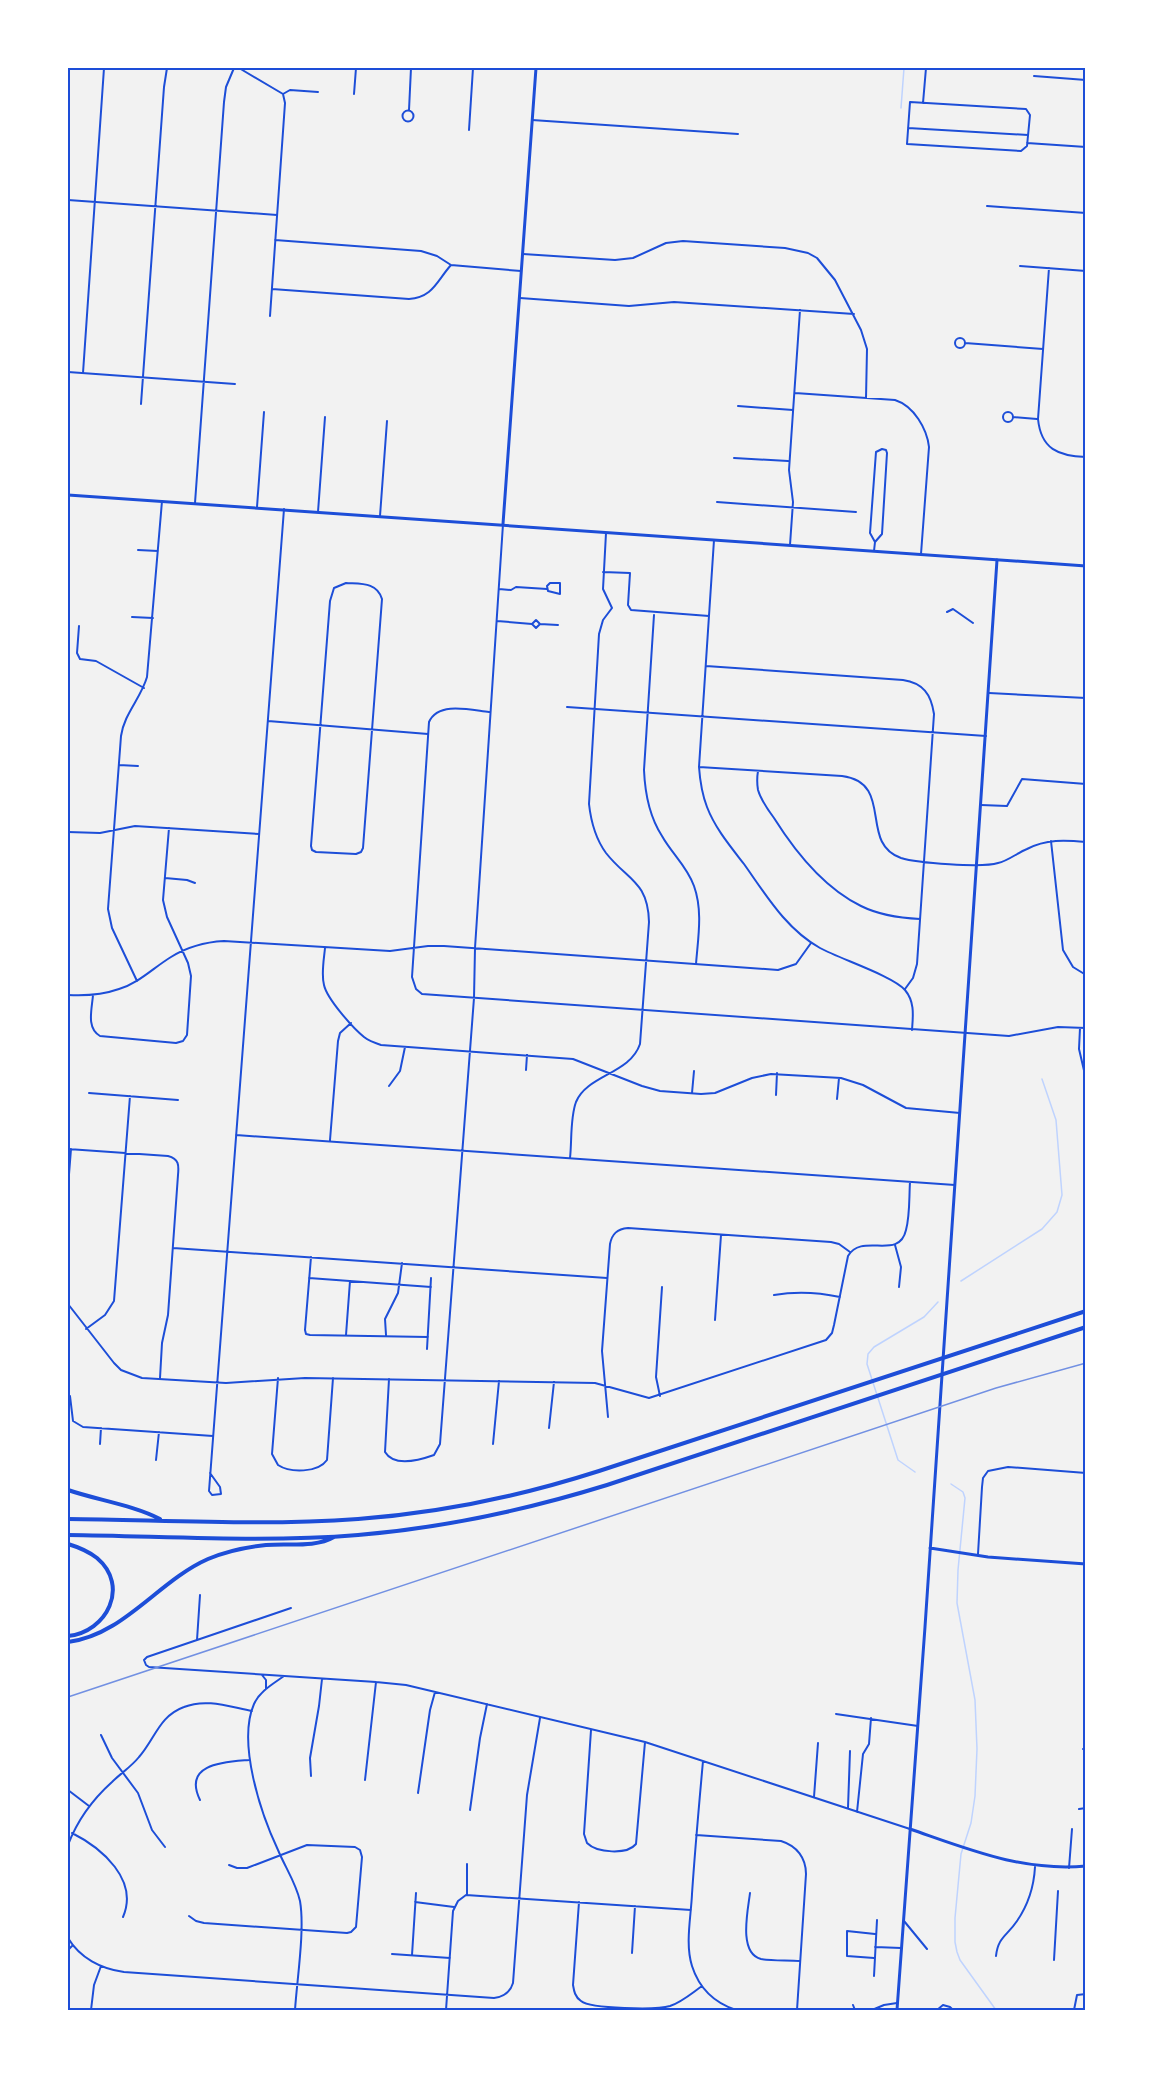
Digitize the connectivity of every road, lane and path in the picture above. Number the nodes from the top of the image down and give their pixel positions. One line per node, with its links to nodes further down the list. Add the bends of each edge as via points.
1 (104, 68): 27 (street)
2 (167, 68): 29 (street)
3 (234, 68): 30 (street, via 224,102)
4 (239, 68): 15 (street)
5 (356, 68): 16 (street)
6 (411, 68): 18 (street)
7 (473, 68): 21 (street)
8 (536, 68): 19 (street)
9 (926, 68): 17 (street)
10 (983, 68): 11 (street)
11 (1028, 68)
12 (1034, 76): 13 (street)
13 (1086, 80)
14 (318, 92): 15 (street, via 290,90)
15 (283, 94): 32 (street)
16 (354, 94)
17 (923, 103): 20 (street, via 910,102); 23 (street, via 1026,109 1030,112)
18 (409, 110)
19 (532, 120): 22 (street); 34 (street)
20 (908, 128): 23 (street); 24 (street, via 907,144 1021,151)
21 (469, 130)
22 (738, 134)
23 (1028, 135): 24 (street)
24 (1027, 143): 25 (street)
25 (1086, 147)
26 (68, 200): 27 (street)
27 (95, 202): 29 (street); 48 (street)
28 (987, 206): 31 (street)
29 (155, 207): 30 (street); 49 (street)
30 (216, 211): 32 (street); 50 (street)
31 (1086, 213)
32 (277, 215): 33 (street)
33 (275, 240): 35 (street, via 421,251); 40 (street)
34 (523, 254): 38 (street); 43 (street, via 615,260 683,241 785,248 817,258)
35 (451, 265): 38 (street); 40 (street, via 429,294 419,298)
36 (1020, 266): 37 (street)
37 (1049, 268): 39 (street); 46 (street)
38 (521, 271): 41 (street)
39 (1086, 271)
40 (272, 289): 44 (street)
41 (520, 298): 42 (street, via 629,306 674,302); 75 (street)
42 (800, 310): 43 (street); 52 (street)
43 (854, 314): 53 (street, via 867,349)
44 (270, 316)
45 (965, 343): 46 (street)
46 (1043, 349): 60 (street)
47 (68, 372): 48 (street)
48 (83, 373): 49 (street)
49 (143, 377): 50 (street); 54 (street)
50 (204, 381): 51 (street); 68 (street)
51 (235, 384)
52 (795, 393): 53 (street); 56 (street)
53 (866, 398): 83 (street, via 903,403 925,430 929,447)
54 (141, 404)
55 (738, 406): 56 (street)
56 (793, 410): 64 (street)
57 (264, 412): 69 (street)
58 (325, 417): 72 (street)
59 (1013, 417): 60 (street)
60 (1038, 419): 62 (street, via 1042,436 1054,450)
61 (387, 421): 74 (street)
62 (1086, 457)
63 (734, 458): 64 (street)
64 (789, 461): 70 (street)
65 (68, 495): 66 (street)
66 (162, 501): 68 (street); 81 (street)
67 (717, 502): 70 (street)
68 (195, 503): 69 (street)
69 (257, 507): 71 (street)
70 (793, 507): 73 (street); 79 (street)
71 (284, 509): 72 (street); 107 (street)
72 (318, 512): 74 (street)
73 (856, 512)
74 (380, 516): 75 (street)
75 (503, 524): 76 (street); 88 (street)
76 (606, 532): 77 (street); 86 (street)
77 (714, 540): 79 (street); 91 (street)
78 (875, 542): 78 (street, via 882,534 887,453 882,449 876,452 870,533); 82 (street)
79 (790, 545): 82 (street)
80 (138, 550): 81 (street)
81 (158, 551): 93 (street)
82 (874, 551): 83 (street)
83 (921, 554): 84 (street)
84 (997, 560): 85 (street); 100 (street)
85 (1086, 566)
86 (603, 572): 91 (street, via 630,573 631,610); 103 (street, via 604,595 612,608 601,627)
87 (547, 589): 87 (street, via 560,594 560,583 550,582); 88 (street)
88 (499, 590): 94 (street)
89 (947, 612): 95 (street, via 953,609)
90 (654, 615): 105 (street)
91 (709, 616): 98 (street)
92 (132, 617): 93 (street)
93 (153, 618): 99 (street)
94 (496, 621): 96 (street, via 532,624 536,628 540,624); 104 (street)
95 (973, 623)
96 (558, 625)
97 (79, 626): 99 (street, via 80,659 96,661)
98 (706, 666): 106 (street); 110 (street, via 920,684 933,702)
99 (144, 687): 113 (street, via 124,721)
100 (989, 693): 101 (street); 112 (street)
101 (1086, 698)
102 (567, 707): 103 (street)
103 (594, 709): 105 (street); 136 (street, via 591,821 607,854 642,891 649,915)
104 (490, 712): 111 (street, via 442,710 431,718); 134 (street)
105 (648, 713): 106 (street); 137 (street, via 644,771 648,806 662,838 687,870 694,888 699,905)
106 (702, 716): 110 (street); 115 (street)
107 (268, 722): 108 (street); 122 (street)
108 (320, 726): 109 (street); 109 (street, via 311,849 326,853 356,854 363,848); 109 (street, via 330,596 339,585 356,584 373,586 382,599)
109 (372, 730): 111 (street)
110 (933, 732): 112 (street); 125 (street)
111 (428, 734): 133 (street)
112 (986, 736): 118 (street)
113 (119, 765): 114 (street); 120 (street)
114 (138, 766)
115 (699, 767): 116 (street); 131 (street, via 707,807 718,829 779,913)
116 (758, 771): 125 (street, via 856,780 873,797 876,827 884,845 898,857); 129 (street, via 764,804 827,884 873,911)
117 (1086, 784): 118 (street, via 1022,779 1007,806)
118 (981, 805): 126 (street)
119 (169, 828): 120 (street, via 135,826); 122 (street); 127 (street)
120 (114, 830): 121 (street); 139 (street, via 108,909)
121 (68, 832)
122 (259, 834): 130 (street)
123 (1051, 841): 124 (street); 126 (street, via 996,864); 138 (street, via 1062,943 1073,967)
124 (1086, 842)
125 (924, 861): 126 (street); 129 (street)
126 (977, 864): 149 (street)
127 (165, 878): 128 (street); 135 (street, via 165,911)
128 (195, 884)
129 (920, 919): 140 (street, via 915,971)
130 (251, 942): 132 (street); 135 (street, via 215,942); 167 (street)
131 (811, 943): 137 (street, via 796,964 783,969); 140 (street)
132 (325, 948): 133 (street); 145 (street, via 324,989)
133 (414, 948): 134 (street); 143 (street, via 413,983 422,994)
134 (475, 948): 136 (street); 143 (street)
135 (183, 951): 139 (street); 142 (street, via 191,983 188,1030 183,1041 94,1033)
136 (646, 960): 137 (street); 144 (street)
137 (696, 964)
138 (1086, 975)
139 (136, 981): 142 (street)
140 (905, 989): 148 (street, via 913,1006)
141 (68, 995): 142 (street)
142 (93, 995)
143 (474, 998): 144 (street); 151 (street)
144 (643, 1011): 148 (street); 155 (street, via 638,1049 630,1060)
145 (351, 1023): 150 (street, via 373,1042); 168 (street, via 340,1033 338,1041)
146 (1080, 1028): 147 (street); 149 (street, via 1009,1036); 158 (street)
147 (1086, 1028)
148 (912, 1030): 149 (street)
149 (965, 1034): 166 (street)
150 (405, 1047): 151 (street); 159 (street, via 400,1071)
151 (470, 1051): 152 (street); 170 (street)
152 (527, 1055): 153 (street); 155 (street, via 573,1059)
153 (526, 1070)
154 (694, 1071): 161 (street)
155 (610, 1073): 161 (street, via 650,1090); 172 (street, via 584,1091 577,1101)
156 (777, 1073): 157 (street); 161 (street, via 715,1093); 162 (street)
157 (838, 1078): 164 (street); 166 (street, via 863,1085 906,1108)
158 (1086, 1079)
159 (388, 1086)
160 (89, 1093): 163 (street)
161 (692, 1093)
162 (776, 1095)
163 (130, 1096): 165 (street); 171 (street)
164 (837, 1099)
165 (178, 1100)
166 (960, 1113): 174 (street)
167 (236, 1135): 168 (street); 179 (street)
168 (330, 1142): 170 (street)
169 (69, 1149): 171 (street); 175 (street)
170 (462, 1151): 172 (street); 183 (street)
171 (126, 1153): 178 (street, via 176,1158); 198 (street, via 114,1301 105,1315)
172 (570, 1158): 173 (street)
173 (910, 1182): 174 (street); 177 (street, via 907,1230)
174 (955, 1185): 230 (street)
175 (68, 1187)
176 (721, 1235): 180 (street, via 831,1242); 186 (street, via 619,1230 610,1244); 196 (street)
177 (895, 1245): 180 (street, via 861,1246); 191 (street, via 901,1267)
178 (173, 1248): 179 (street); 203 (street)
179 (227, 1251): 181 (street); 209 (street)
180 (850, 1252): 193 (street)
181 (311, 1257): 182 (street); 184 (street)
182 (402, 1263): 183 (street); 188 (street)
183 (454, 1267): 186 (street); 207 (street)
184 (309, 1278): 187 (street); 200 (street, via 306,1334)
185 (431, 1278): 189 (street)
186 (607, 1278): 211 (street)
187 (350, 1281): 188 (street); 200 (street)
188 (400, 1284): 189 (street); 199 (street, via 385,1319)
189 (431, 1287): 201 (street)
190 (662, 1287): 213 (street, via 656,1377)
191 (898, 1287)
192 (774, 1295): 193 (street, via 811,1292)
193 (840, 1297): 213 (street, via 832,1333 826,1340)
194 (68, 1305): 198 (street)
195 (1086, 1311): 226 (highway, via 582,1477 473,1503 333,1520)
196 (715, 1320)
197 (1086, 1327): 228 (highway, via 548,1503 437,1526)
198 (86, 1329): 203 (street, via 122,1370 142,1378)
199 (386, 1335): 200 (street); 201 (street)
200 (346, 1336)
201 (428, 1337): 202 (street)
202 (428, 1349)
203 (160, 1378): 209 (street)
204 (278, 1378): 205 (street); 205 (street, via 273,1458 278,1465 291,1470 323,1465); 209 (street)
205 (333, 1378): 206 (street)
206 (388, 1379): 207 (street); 207 (street, via 384,1447 388,1458 394,1461 429,1457 437,1452)
207 (445, 1380): 208 (street)
208 (499, 1381): 210 (street); 220 (street)
209 (217, 1382): 218 (street)
210 (554, 1382): 211 (street); 216 (street)
211 (604, 1385): 213 (street, via 637,1397); 214 (street)
212 (70, 1396): 215 (street, via 73,1421 83,1427)
213 (660, 1396)
214 (608, 1417)
215 (101, 1428): 217 (street); 219 (street)
216 (549, 1428)
217 (159, 1432): 218 (street); 221 (street)
218 (213, 1436): 222 (street)
219 (100, 1443)
220 (494, 1444)
221 (156, 1460)
222 (210, 1473): 222 (street, via 209,1491 212,1495 220,1494 220,1487)
223 (1086, 1473): 231 (street, via 1008,1467 988,1471 983,1478)
224 (68, 1490): 226 (highway, via 146,1512)
225 (68, 1519): 226 (highway)
226 (163, 1521)
227 (68, 1534): 228 (highway)
228 (334, 1536): 237 (highway, via 325,1542 265,1545 218,1555 187,1571 110,1628)
229 (68, 1544): 235 (highway, via 98,1559 112,1588 110,1606 98,1623 85,1632)
230 (930, 1548): 231 (street); 249 (street)
231 (978, 1556): 232 (street)
232 (1086, 1564)
233 (200, 1595): 236 (street)
234 (291, 1608): 236 (street)
235 (68, 1636)
236 (197, 1640): 238 (street, via 147,1657 144,1662 149,1667)
237 (68, 1642)
238 (262, 1675): 239 (street); 242 (street)
239 (284, 1676): 240 (street); 242 (street)
240 (322, 1679): 241 (street); 258 (street, via 310,1758)
241 (376, 1682): 243 (street); 259 (street)
242 (267, 1689): 245 (street)
243 (435, 1692): 244 (street); 261 (street)
244 (487, 1704): 247 (street); 268 (street)
245 (252, 1711): 255 (street); 257 (street, via 209,1703 184,1707 162,1721 141,1756)
246 (836, 1713): 248 (street)
247 (540, 1717): 250 (street); 286 (street, via 527,1795)
248 (871, 1718): 249 (street); 269 (street)
249 (918, 1726): 270 (street)
250 (591, 1730): 252 (street); 252 (street, via 584,1834 587,1843 596,1849 623,1851 633,1848 638,1839)
251 (101, 1735): 257 (street)
252 (645, 1742): 256 (street)
253 (818, 1743): 262 (street)
254 (850, 1751): 266 (street)
255 (250, 1760): 263 (street, via 215,1764 203,1770 195,1783); 276 (street, via 259,1806)
256 (703, 1761): 262 (street); 273 (street)
257 (123, 1772): 264 (street); 275 (street, via 138,1792 152,1830)
258 (311, 1776)
259 (365, 1780)
260 (68, 1790): 264 (street)
261 (418, 1793)
262 (814, 1798): 266 (street)
263 (200, 1800)
264 (89, 1806): 272 (street)
265 (1086, 1808): 267 (street)
266 (848, 1809): 269 (street)
267 (1079, 1809)
268 (470, 1810)
269 (857, 1812): 270 (street)
270 (910, 1829): 280 (street, via 995,1858); 295 (street)
271 (1072, 1829): 281 (street)
272 (72, 1833): 274 (street); 293 (street, via 100,1850 116,1870 127,1898)
273 (696, 1835): 291 (street); 311 (street, via 781,1841 790,1844 803,1858 806,1874)
274 (68, 1845)
275 (165, 1847)
276 (280, 1856): 278 (street, via 247,1868); 296 (street, via 299,1899); 296 (street, via 320,1845 355,1847 362,1857 355,1930)
277 (467, 1864): 285 (street)
278 (229, 1865)
279 (1086, 1866): 281 (street)
280 (1035, 1867): 281 (street); 307 (street, via 1029,1897 1017,1921 998,1941)
281 (1069, 1868)
282 (1059, 1891): 310 (street)
283 (416, 1893): 287 (street)
284 (750, 1893): 311 (street, via 746,1938 752,1953 762,1959)
285 (467, 1895): 286 (street); 290 (street)
286 (520, 1898): 288 (street); 316 (street, via 513,1983 506,1994 494,1998)
287 (415, 1902): 290 (street); 306 (street)
288 (579, 1902): 289 (street); 320 (street, via 574,1992 580,2001 590,2005)
289 (635, 1906): 291 (street); 304 (street)
290 (454, 1907): 308 (street)
291 (691, 1910): 315 (street, via 690,1953)
292 (189, 1916): 296 (street, via 204,1923)
293 (123, 1917)
294 (877, 1920): 297 (street)
295 (903, 1920): 301 (street); 302 (street)
296 (301, 1930): 314 (street)
297 (875, 1934): 300 (street); 309 (street, via 847,1931 847,1956)
298 (68, 1938): 299 (street)
299 (72, 1946): 303 (street); 312 (street)
300 (875, 1947): 301 (street); 309 (street)
301 (901, 1948): 318 (street)
302 (927, 1949)
303 (68, 1950)
304 (632, 1953)
305 (392, 1954): 306 (street)
306 (412, 1955): 308 (street)
307 (996, 1956)
308 (450, 1958): 316 (street)
309 (874, 1958): 313 (street)
310 (1054, 1960)
311 (800, 1961): 325 (street)
312 (101, 1966): 314 (street, via 132,1973); 321 (street)
313 (874, 1976)
314 (297, 1983): 316 (street); 322 (street)
315 (702, 1986): 320 (street, via 667,2007); 324 (street, via 717,2001)
316 (447, 1994): 323 (street)
317 (1086, 1994): 331 (street, via 1079,1993)
318 (897, 2003): 327 (street); 328 (street)
319 (852, 2005): 326 (street)
320 (638, 2009)
321 (91, 2010)
322 (295, 2010)
323 (446, 2010)
324 (736, 2010)
325 (796, 2010)
326 (855, 2010)
327 (872, 2010)
328 (897, 2010)
329 (937, 2010): 330 (street, via 943,2005)
330 (953, 2010)
331 (1074, 2010)

